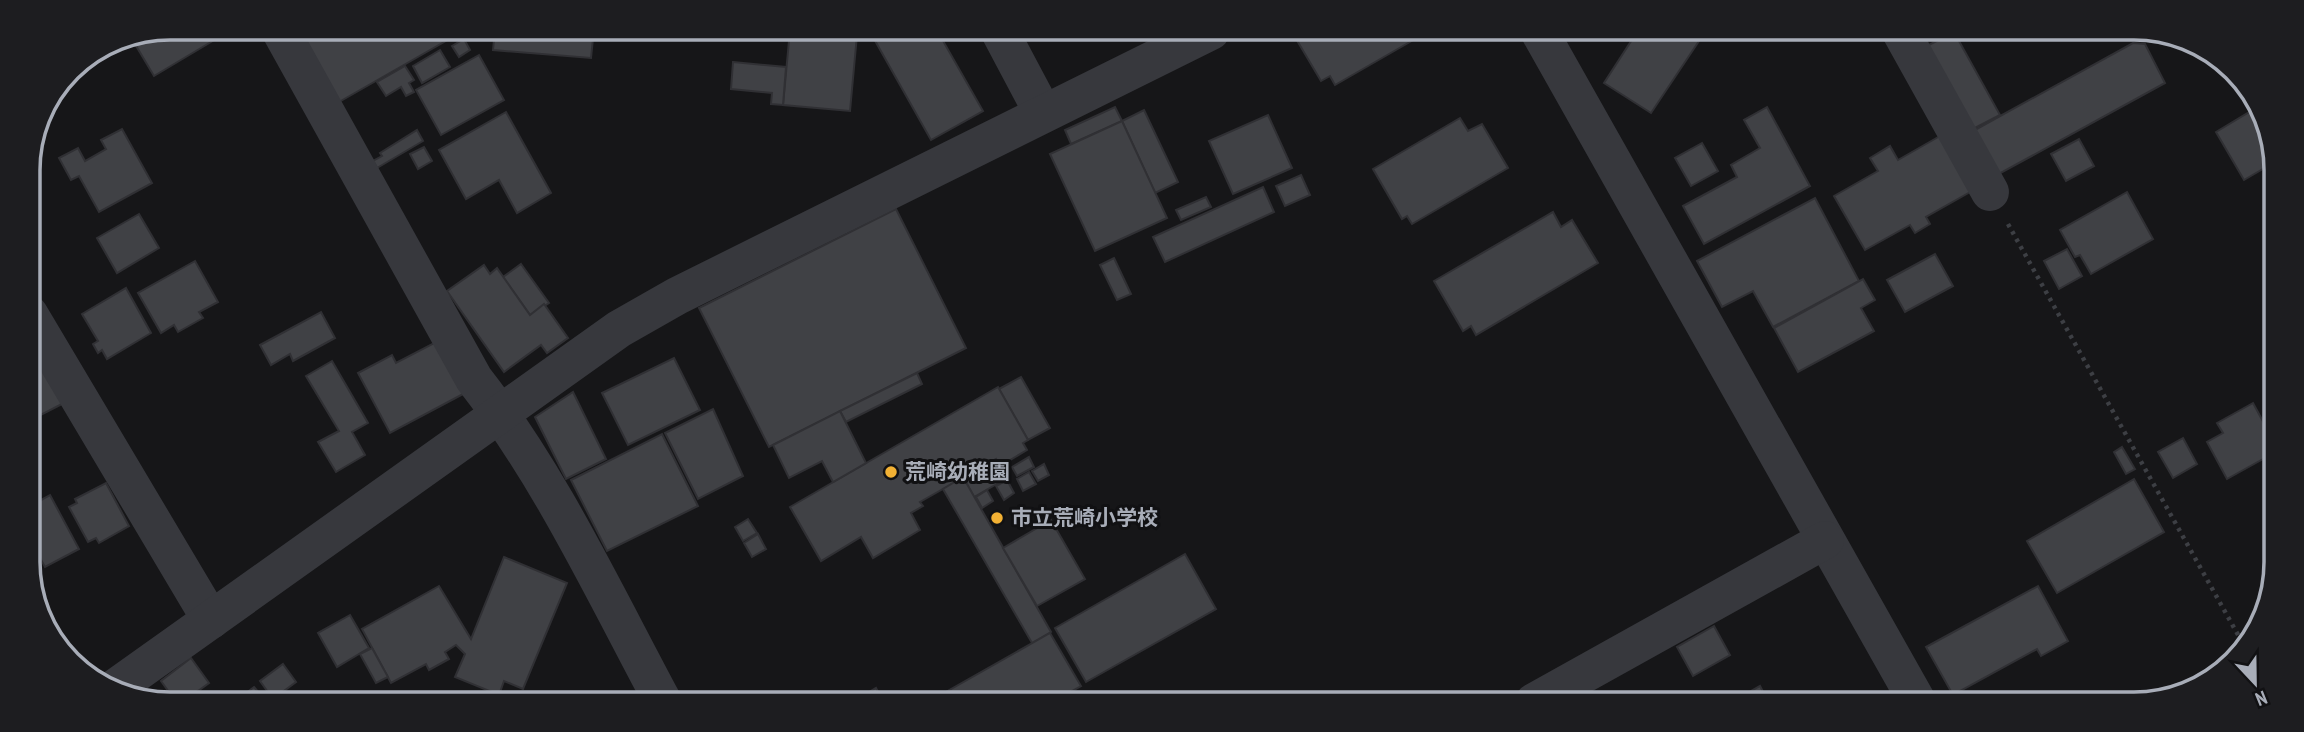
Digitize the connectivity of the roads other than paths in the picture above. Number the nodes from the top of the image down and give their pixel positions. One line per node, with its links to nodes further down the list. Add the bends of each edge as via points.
1 (1192, 40): 6 (street)
2 (1544, 40): 10 (street)
3 (1906, 40): 7 (street)
4 (286, 41): 9 (street, via 474,379)
5 (1005, 41): 6 (street)
6 (1043, 113): 9 (street, via 677,296 619,329)
7 (1990, 192)
8 (41, 333): 11 (street)
9 (500, 412): 11 (street); 15 (street, via 582,550)
10 (1825, 540): 13 (street); 14 (street)
11 (211, 620): 12 (street)
12 (123, 683)
13 (1553, 691)
14 (1911, 691)
15 (658, 692)

